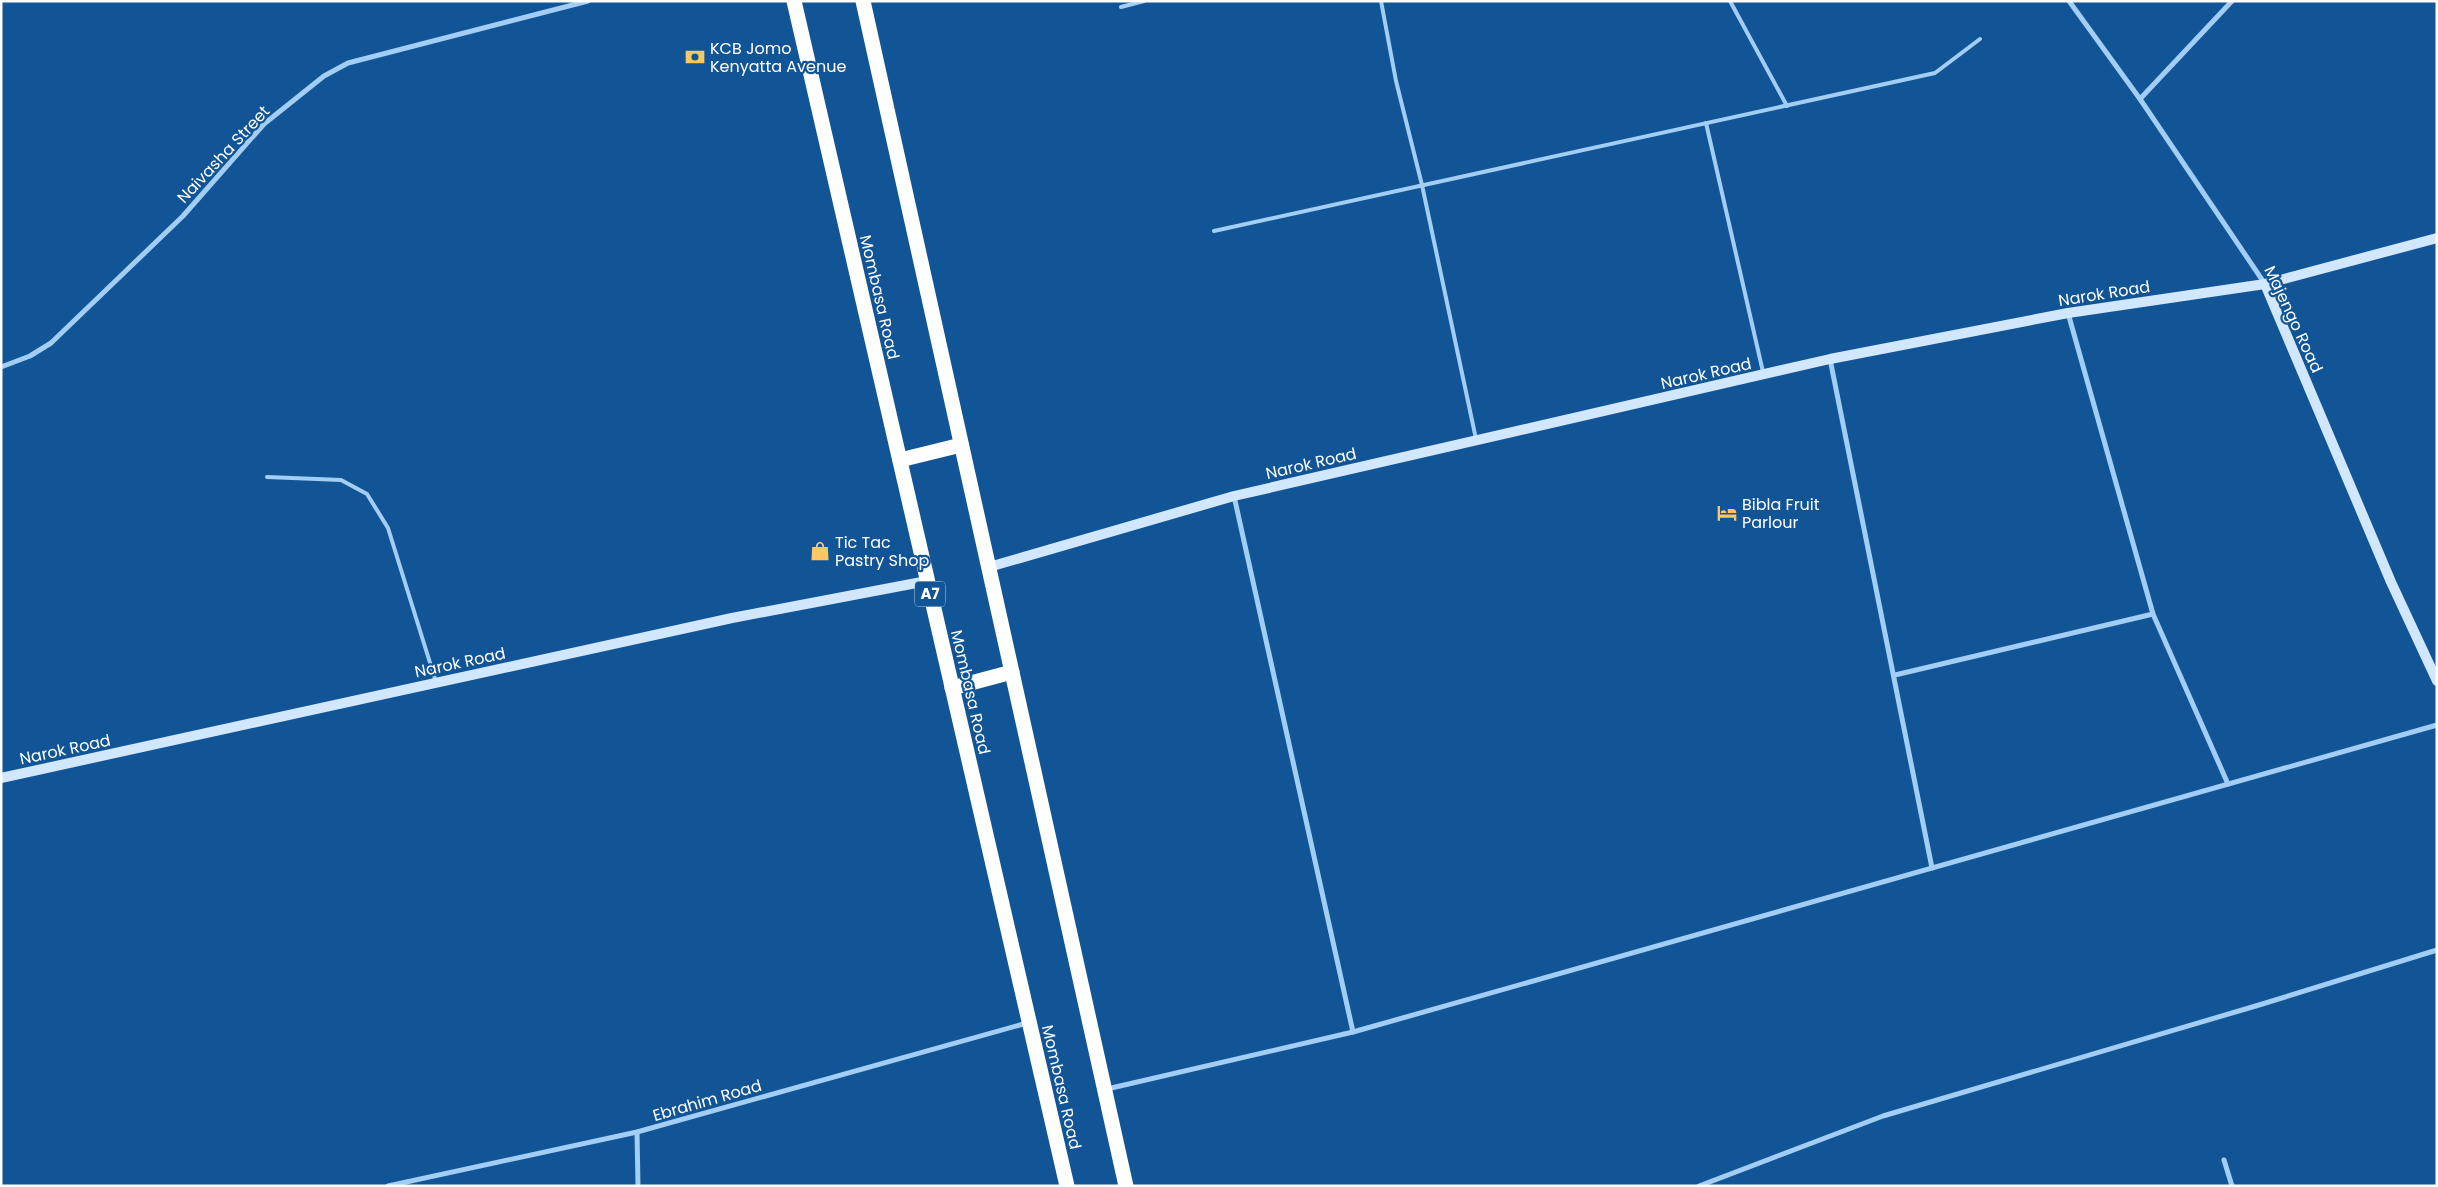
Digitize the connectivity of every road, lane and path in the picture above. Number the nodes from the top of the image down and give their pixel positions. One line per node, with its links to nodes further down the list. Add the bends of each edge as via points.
1 (588, 1): 20 (street, Naivasha Street, via 348,63 324,76 264,124 183,216 51,343 30,356)
2 (794, 1): 24 (highway, Mombasa Road / A7)
3 (862, 1): 23 (highway)
4 (1144, 1): 9 (lane)
5 (1381, 1): 14 (lane, via 1396,81)
6 (1730, 1): 12 (lane)
7 (2068, 1): 11 (street, Majengo Road)
8 (2232, 1): 11 (street)
9 (1120, 7)
10 (1980, 39): 12 (lane, via 1934,74)
11 (2140, 99): 17 (street, Majengo Road)
12 (1787, 106): 13 (lane)
13 (1706, 123): 14 (lane); 21 (lane)
14 (1422, 185): 15 (lane); 22 (lane)
15 (1214, 231)
16 (2437, 238): 17 (street, Narok Road)
17 (2265, 284): 18 (street, Narok Road); 32 (street, Majengo Road, via 2391,582)
18 (2068, 313): 19 (street, Narok Road); 29 (street)
19 (1830, 359): 21 (street, Narok Road); 31 (street)
20 (1, 367)
21 (1763, 375): 22 (street, Narok Road)
22 (1476, 441): 26 (street, Narok Road)
23 (961, 445): 24 (highway); 27 (highway)
24 (900, 460): 28 (highway, Mombasa Road / A7)
25 (267, 477): 33 (lane, via 341,480 367,494 388,528)
26 (1234, 496): 27 (street, Narok Road); 41 (street)
27 (989, 567): 30 (highway)
28 (927, 581): 33 (street, Narok Road, via 732,618); 34 (highway, Mombasa Road / A7)
29 (2153, 614): 31 (street); 37 (street)
30 (1012, 672): 34 (highway); 42 (highway)
31 (1895, 675): 38 (street)
32 (2437, 681)
33 (436, 683): 36 (street, Narok Road)
34 (952, 688): 40 (highway, Mombasa Road / A7)
35 (2437, 725): 37 (street)
36 (1, 778)
37 (2228, 784): 38 (street)
38 (1932, 868): 41 (street)
39 (2437, 950): 49 (street, via 1883,1116)
40 (1029, 1023): 43 (street, Ebrahim Road); 47 (highway, Mombasa Road / A7)
41 (1353, 1032): 42 (street)
42 (1105, 1089): 48 (highway)
43 (637, 1132): 45 (street, Ebrahim Road); 46 (street)
44 (2224, 1160): 50 (street)
45 (388, 1186)
46 (638, 1186)
47 (1067, 1186)
48 (1126, 1186)
49 (1699, 1186)
50 (2232, 1186)

